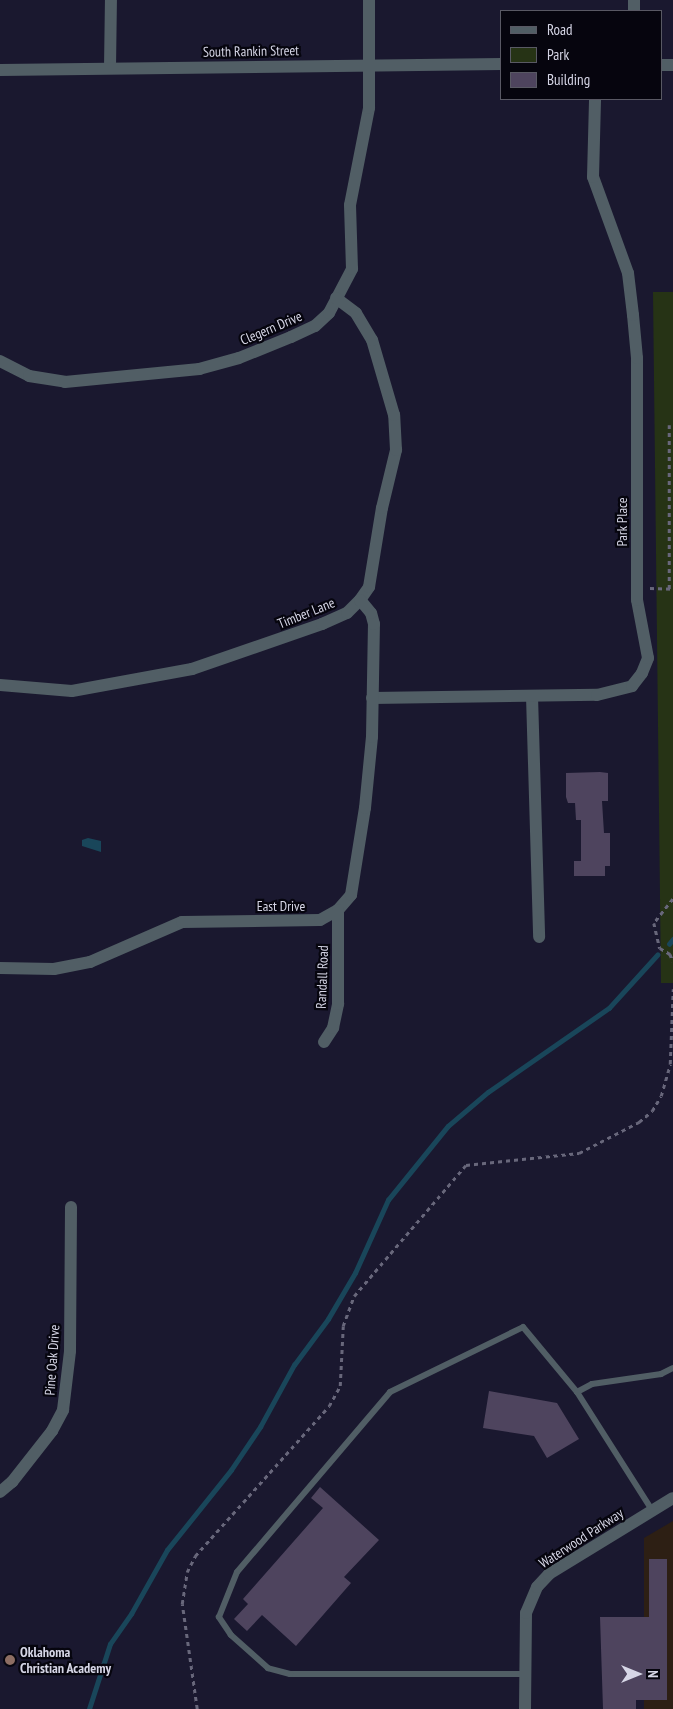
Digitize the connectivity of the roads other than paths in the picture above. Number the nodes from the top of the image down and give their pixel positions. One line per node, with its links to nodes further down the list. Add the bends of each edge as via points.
1 (111, 0): 5 (street)
2 (369, 0): 3 (street, Clegern Drive)
3 (370, 64): 4 (street, South Rankin Street); 5 (street, South Rankin Street); 8 (street, Clegern Drive, via 369,108 350,205 352,269)
4 (500, 64)
5 (110, 68): 6 (street, South Rankin Street)
6 (0, 70)
7 (595, 100): 12 (street, Park Place, via 593,177 628,273 633,315 637,358 637,588 648,658 632,686 597,695)
8 (336, 298): 9 (street, Clegern Drive, via 329,313 315,326 238,358 199,370 65,382 28,376); 10 (street, Timber Lane, via 356,313 372,340 394,415 396,450 382,508 369,588)
9 (0, 361)
10 (360, 600): 11 (street, Timber Lane, via 347,613 322,624 192,670 72,691); 13 (street, via 371,613 374,624)
11 (0, 685)
12 (532, 696): 13 (street, Park Place); 15 (street)
13 (372, 698): 14 (street, via 372,737 356,866 351,895)
14 (338, 910): 16 (street, East Drive, via 311,921 182,922 90,962 54,970); 17 (street, Randall Road, via 338,1004 333,1028)
15 (539, 937)
16 (0, 968)
17 (324, 1042)
18 (71, 1207): 21 (street, Pine Oak Drive, via 70,1352 63,1410 52,1431 12,1482)
19 (673, 1368): 20 (lane, via 661,1374 592,1384)
20 (577, 1392): 23 (lane); 24 (lane, via 523,1327 390,1392 237,1572 219,1617 231,1635 268,1668 290,1674)
21 (0, 1492)
22 (673, 1498): 23 (street, Waterwood Parkway)
23 (652, 1510): 24 (street, Waterwood Parkway, via 549,1574 536,1587 526,1613)
24 (524, 1674): 25 (street, Waterwood Parkway)
25 (525, 1709)

